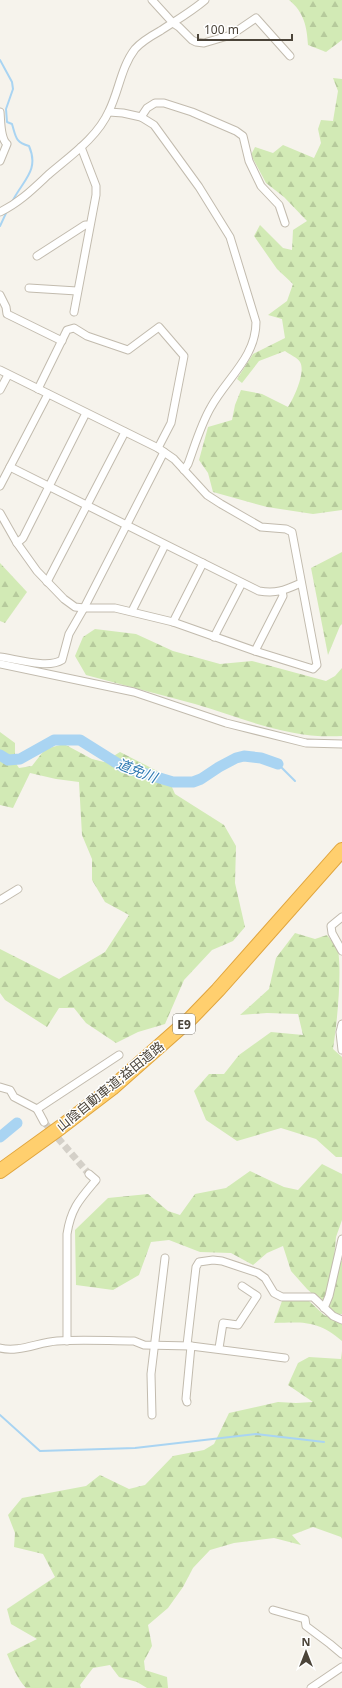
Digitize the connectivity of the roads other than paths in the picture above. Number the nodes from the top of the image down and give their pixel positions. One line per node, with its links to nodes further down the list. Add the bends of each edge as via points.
1 (152, 0): 3 (street)
2 (205, 0): 3 (street)
3 (173, 23): 4 (street, via 192,40 204,43 231,35 256,18); 6 (street, via 136,49 127,62)
4 (290, 56)
5 (0, 112): 9 (street, via 2,135 7,144)
6 (109, 112): 7 (street); 8 (street)
7 (141, 117): 11 (street, via 147,108 155,103 164,103 192,112 243,136 249,161 261,186 279,205); 28 (street, via 154,125 220,218 230,237 256,322 252,346 210,408)
8 (80, 147): 10 (street, via 25,196); 12 (street, via 96,186)
9 (0, 161)
10 (0, 212)
11 (285, 223)
12 (89, 225): 13 (street, via 85,225); 15 (street)
13 (37, 256)
14 (29, 288): 15 (street)
15 (77, 291): 17 (street)
16 (0, 295): 18 (street, via 7,314)
17 (74, 312)
18 (62, 341): 21 (street); 26 (street, via 67,330 74,328 87,336 128,350 158,327 184,356 171,423)
19 (0, 370): 20 (street)
20 (8, 375): 21 (street); 22 (street)
21 (38, 389): 23 (street)
22 (0, 390)
23 (48, 394): 24 (street); 27 (street)
24 (86, 413): 25 (street); 30 (street)
25 (125, 432): 26 (street); 31 (street)
26 (161, 450): 28 (street); 33 (street)
27 (10, 468): 29 (street); 30 (street)
28 (184, 470): 38 (street, via 207,494 261,527 286,529 292,532)
29 (0, 486)
30 (48, 487): 31 (street); 34 (street, via 23,538)
31 (87, 506): 33 (street); 37 (street)
32 (0, 513): 34 (street)
33 (126, 525): 35 (street); 41 (street)
34 (17, 543): 37 (street)
35 (165, 545): 36 (street); 42 (street)
36 (203, 563): 39 (street); 43 (street)
37 (47, 582): 41 (street, via 69,603)
38 (301, 582): 40 (street); 45 (street, via 317,665 314,669)
39 (242, 583): 40 (street, via 259,591); 44 (street)
40 (282, 591): 45 (street, via 283,596)
41 (84, 608): 42 (street); 46 (street, via 69,634 62,660 56,664)
42 (132, 611): 43 (street)
43 (173, 622): 44 (street)
44 (214, 637): 45 (street)
45 (255, 651)
46 (0, 657)
47 (0, 664): 48 (street, via 134,692 226,723 306,743)
48 (342, 744)
49 (342, 850): 60 (highway, 山陰自動車道;益田道路 / E9, via 190,1019 112,1088)
50 (18, 889): 51 (street)
51 (0, 900)
52 (342, 917): 53 (street, via 331,926 332,933)
53 (342, 950)
54 (342, 1024): 55 (street)
55 (342, 1050)
56 (119, 1055): 58 (street)
57 (0, 1087): 58 (street, via 10,1090 14,1097)
58 (37, 1109): 59 (street)
59 (44, 1122)
60 (0, 1171)
61 (89, 1174): 67 (street, via 96,1180 75,1206 67,1234)
62 (342, 1238): 65 (street)
63 (166, 1258): 68 (street)
64 (242, 1286): 71 (street, via 257,1296 238,1325 223,1323)
65 (324, 1308): 66 (street); 69 (street, via 313,1297 282,1297 274,1293 265,1278 258,1273 222,1261 199,1262 196,1267)
66 (342, 1320)
67 (67, 1341): 68 (street, via 134,1341 144,1345); 70 (street, via 38,1343 6,1350)
68 (155, 1345): 69 (street); 74 (street, via 151,1374)
69 (189, 1346): 71 (street); 73 (street)
70 (0, 1348)
71 (218, 1348): 72 (street)
72 (285, 1358)
73 (187, 1402)
74 (152, 1415)
75 (273, 1610): 76 (street, via 305,1619 306,1626)
76 (342, 1654)
77 (342, 1667): 78 (street)
78 (311, 1688)

